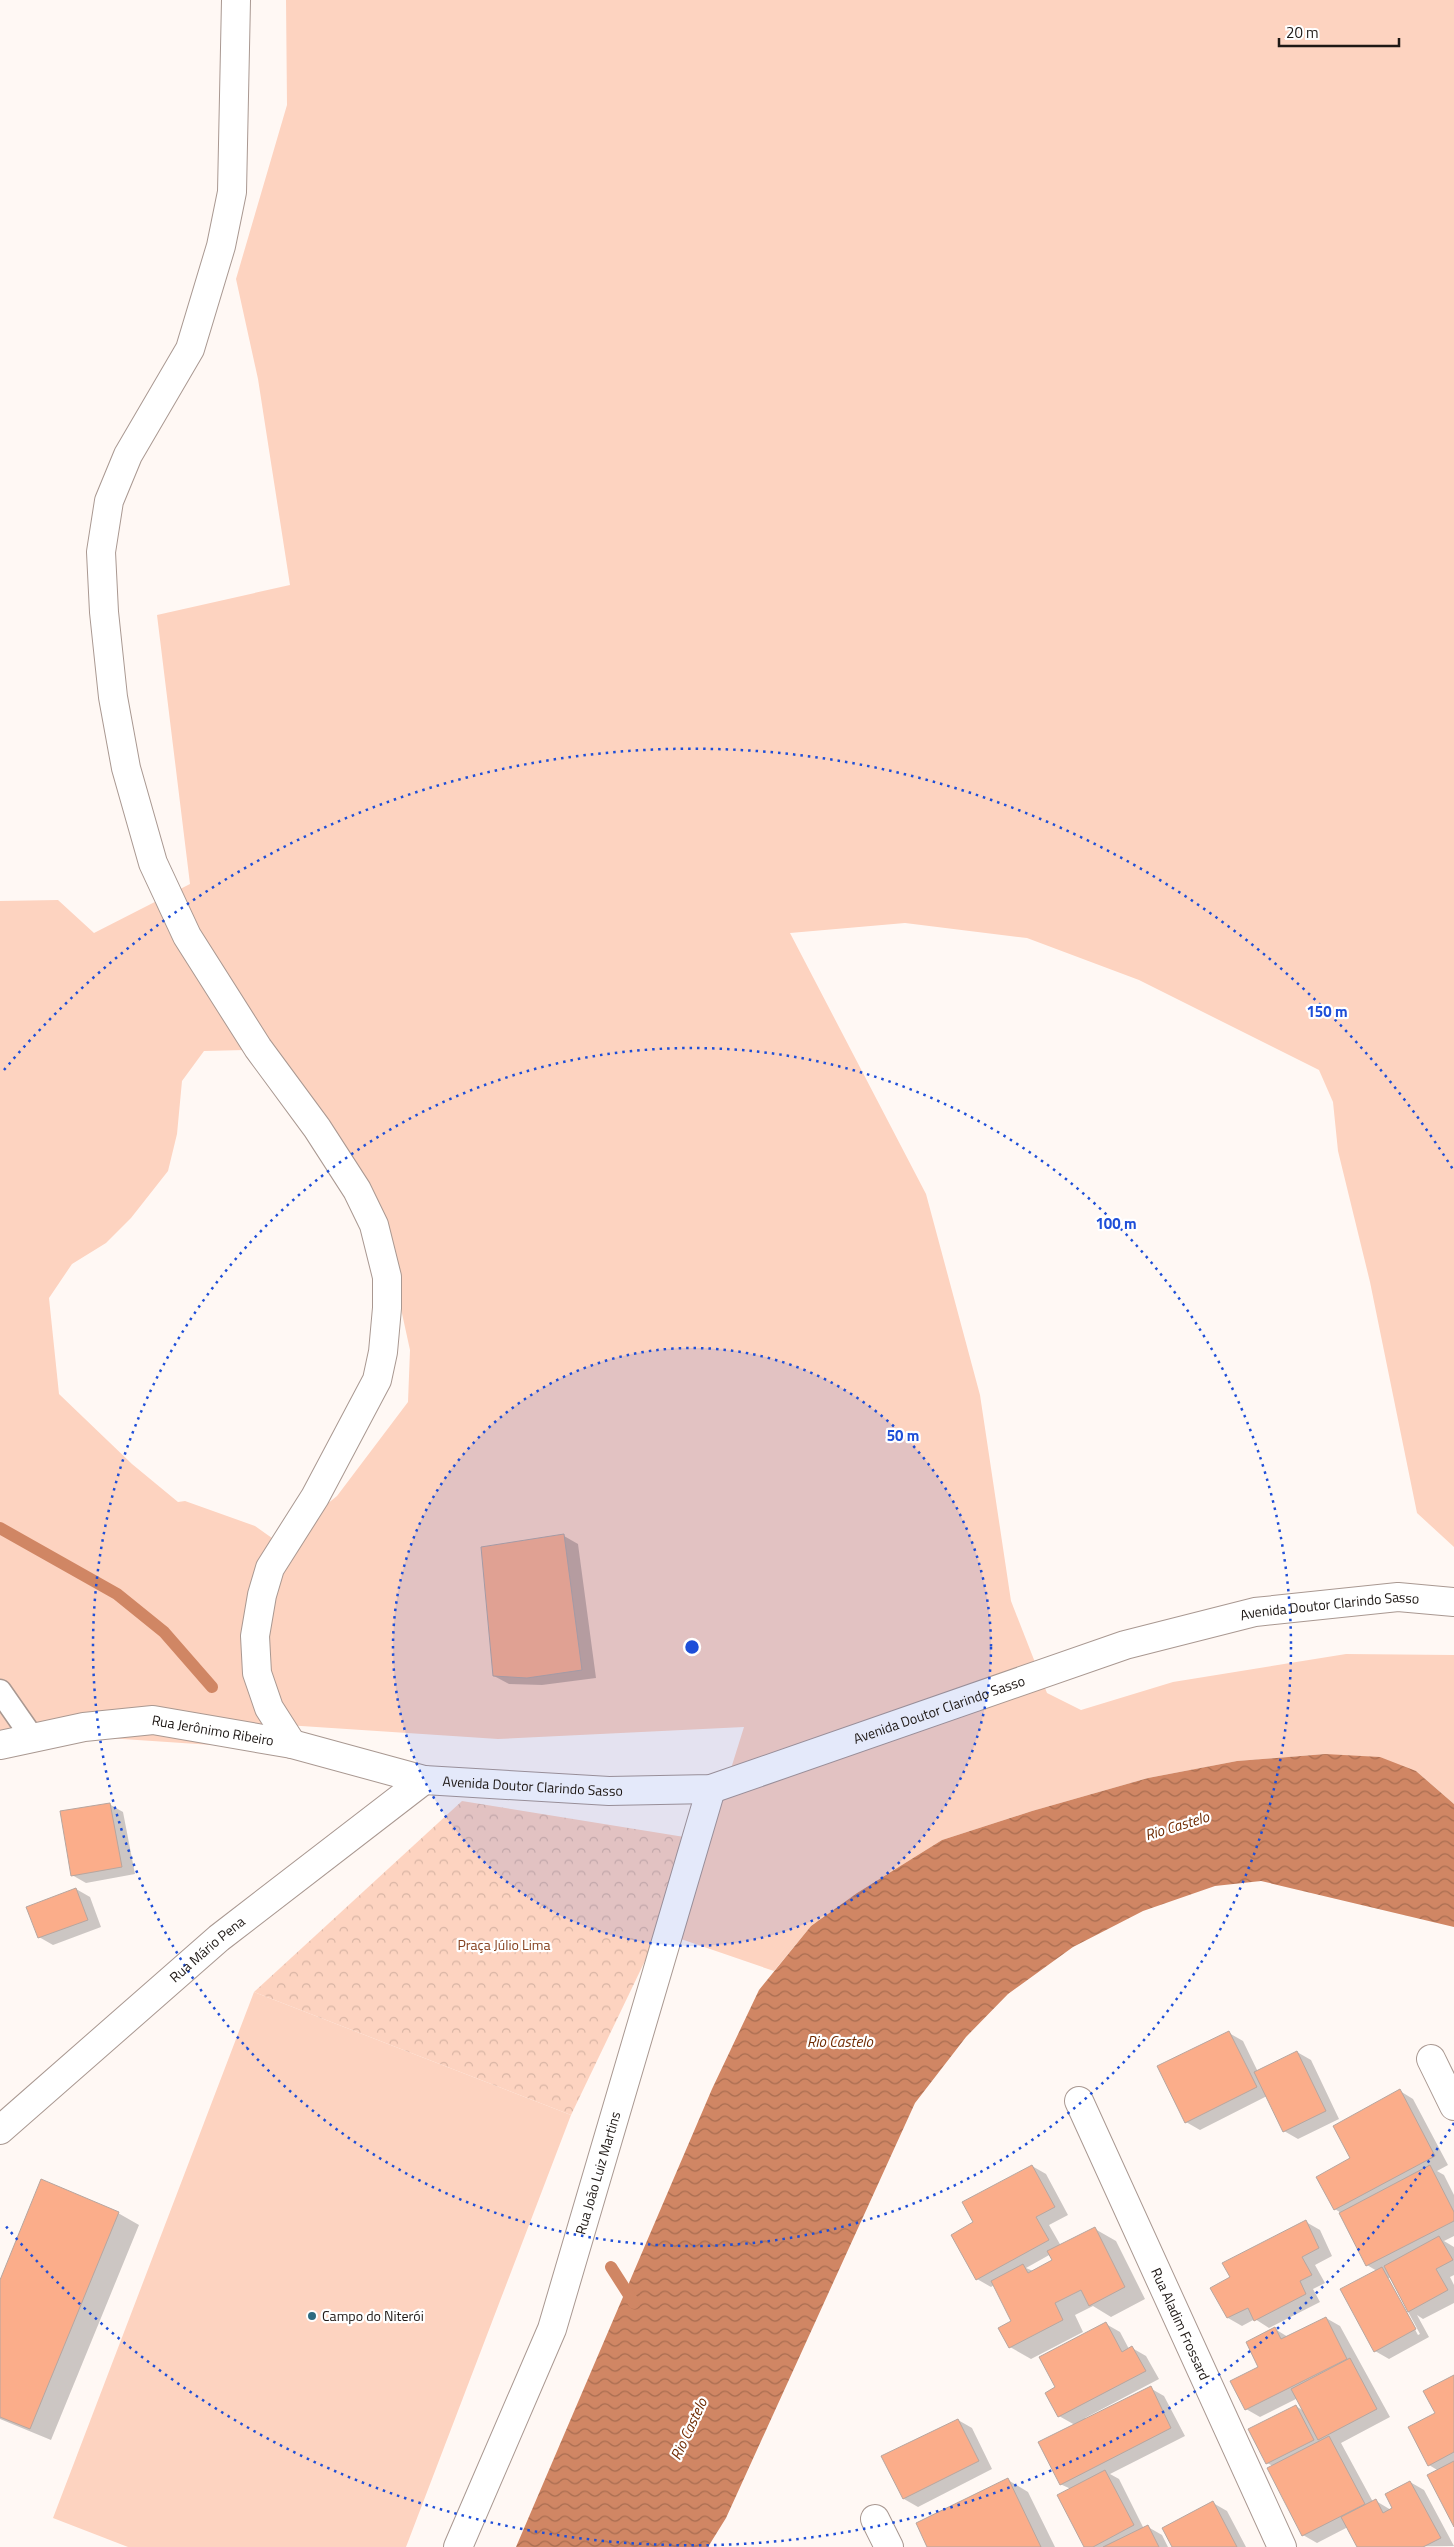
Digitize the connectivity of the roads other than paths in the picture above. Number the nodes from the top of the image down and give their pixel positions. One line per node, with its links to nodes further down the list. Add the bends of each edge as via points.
1 (236, 0): 5 (street, via 232,192 221,246 190,349 128,455 109,501 102,552 104,612 113,697 126,768 153,863 187,936 258,1048 317,1128 357,1190 374,1225 387,1277 386,1326 377,1380 315,1497 270,1568 262,1596 255,1636 257,1673 269,1708)
2 (1454, 1602): 8 (street, Avenida Doutor Clarindo Sasso, via 1398,1597 1254,1612 1125,1645)
3 (0, 1691): 4 (lane)
4 (32, 1738): 5 (street, Rua Jerônimo Ribeiro, via 84,1727 153,1720); 6 (street, Rua Jerônimo Ribeiro)
5 (292, 1744): 7 (street, Rua Jerônimo Ribeiro)
6 (0, 1745)
7 (424, 1780): 8 (street, Avenida Doutor Clarindo Sasso, via 600,1790); 12 (street, Rua Mário Pena, via 218,1938)
8 (711, 1789): 14 (street, Rua João Luiz Martins, via 552,2329)
9 (1431, 2059): 11 (street)
10 (1079, 2101): 16 (street, Rua Aladim Frossard)
11 (1454, 2106)
12 (0, 2130)
13 (875, 2519): 15 (street)
14 (458, 2547)
15 (889, 2547)
16 (1282, 2547)

